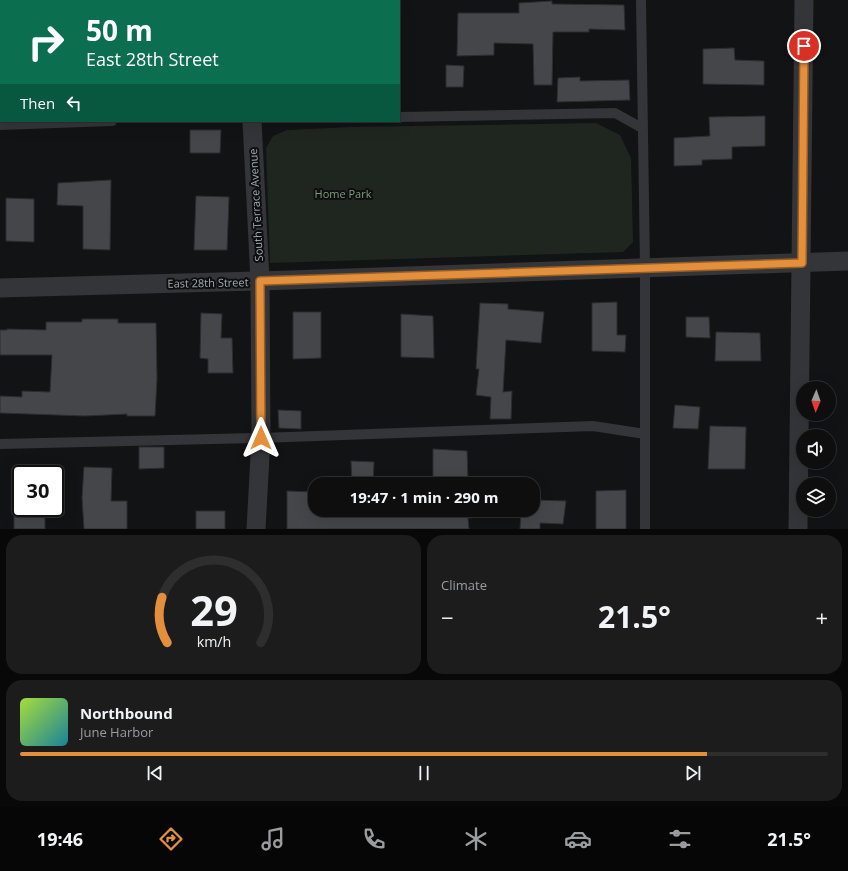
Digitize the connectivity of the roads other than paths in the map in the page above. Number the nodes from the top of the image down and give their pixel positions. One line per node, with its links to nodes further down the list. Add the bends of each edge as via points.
1 (641, 0): 7 (lane)
2 (804, 0): 9 (street)
3 (400, 117): 7 (lane, via 615,113)
4 (84, 122): 6 (lane)
5 (252, 122): 11 (street, South Terrace Avenue)
6 (0, 125)
7 (642, 128): 10 (lane)
8 (848, 261): 9 (street, East 28th Street)
9 (802, 263): 10 (street, East 28th Street); 18 (street)
10 (644, 268): 11 (street, East 28th Street); 13 (lane)
11 (260, 281): 12 (street, East 28th Street); 14 (street, South Terrace Avenue)
12 (0, 288)
13 (645, 434): 14 (lane, via 593,426); 17 (lane)
14 (261, 438): 15 (lane); 16 (street, South Terrace Avenue)
15 (0, 444)
16 (256, 529)
17 (645, 529)
18 (798, 529)

